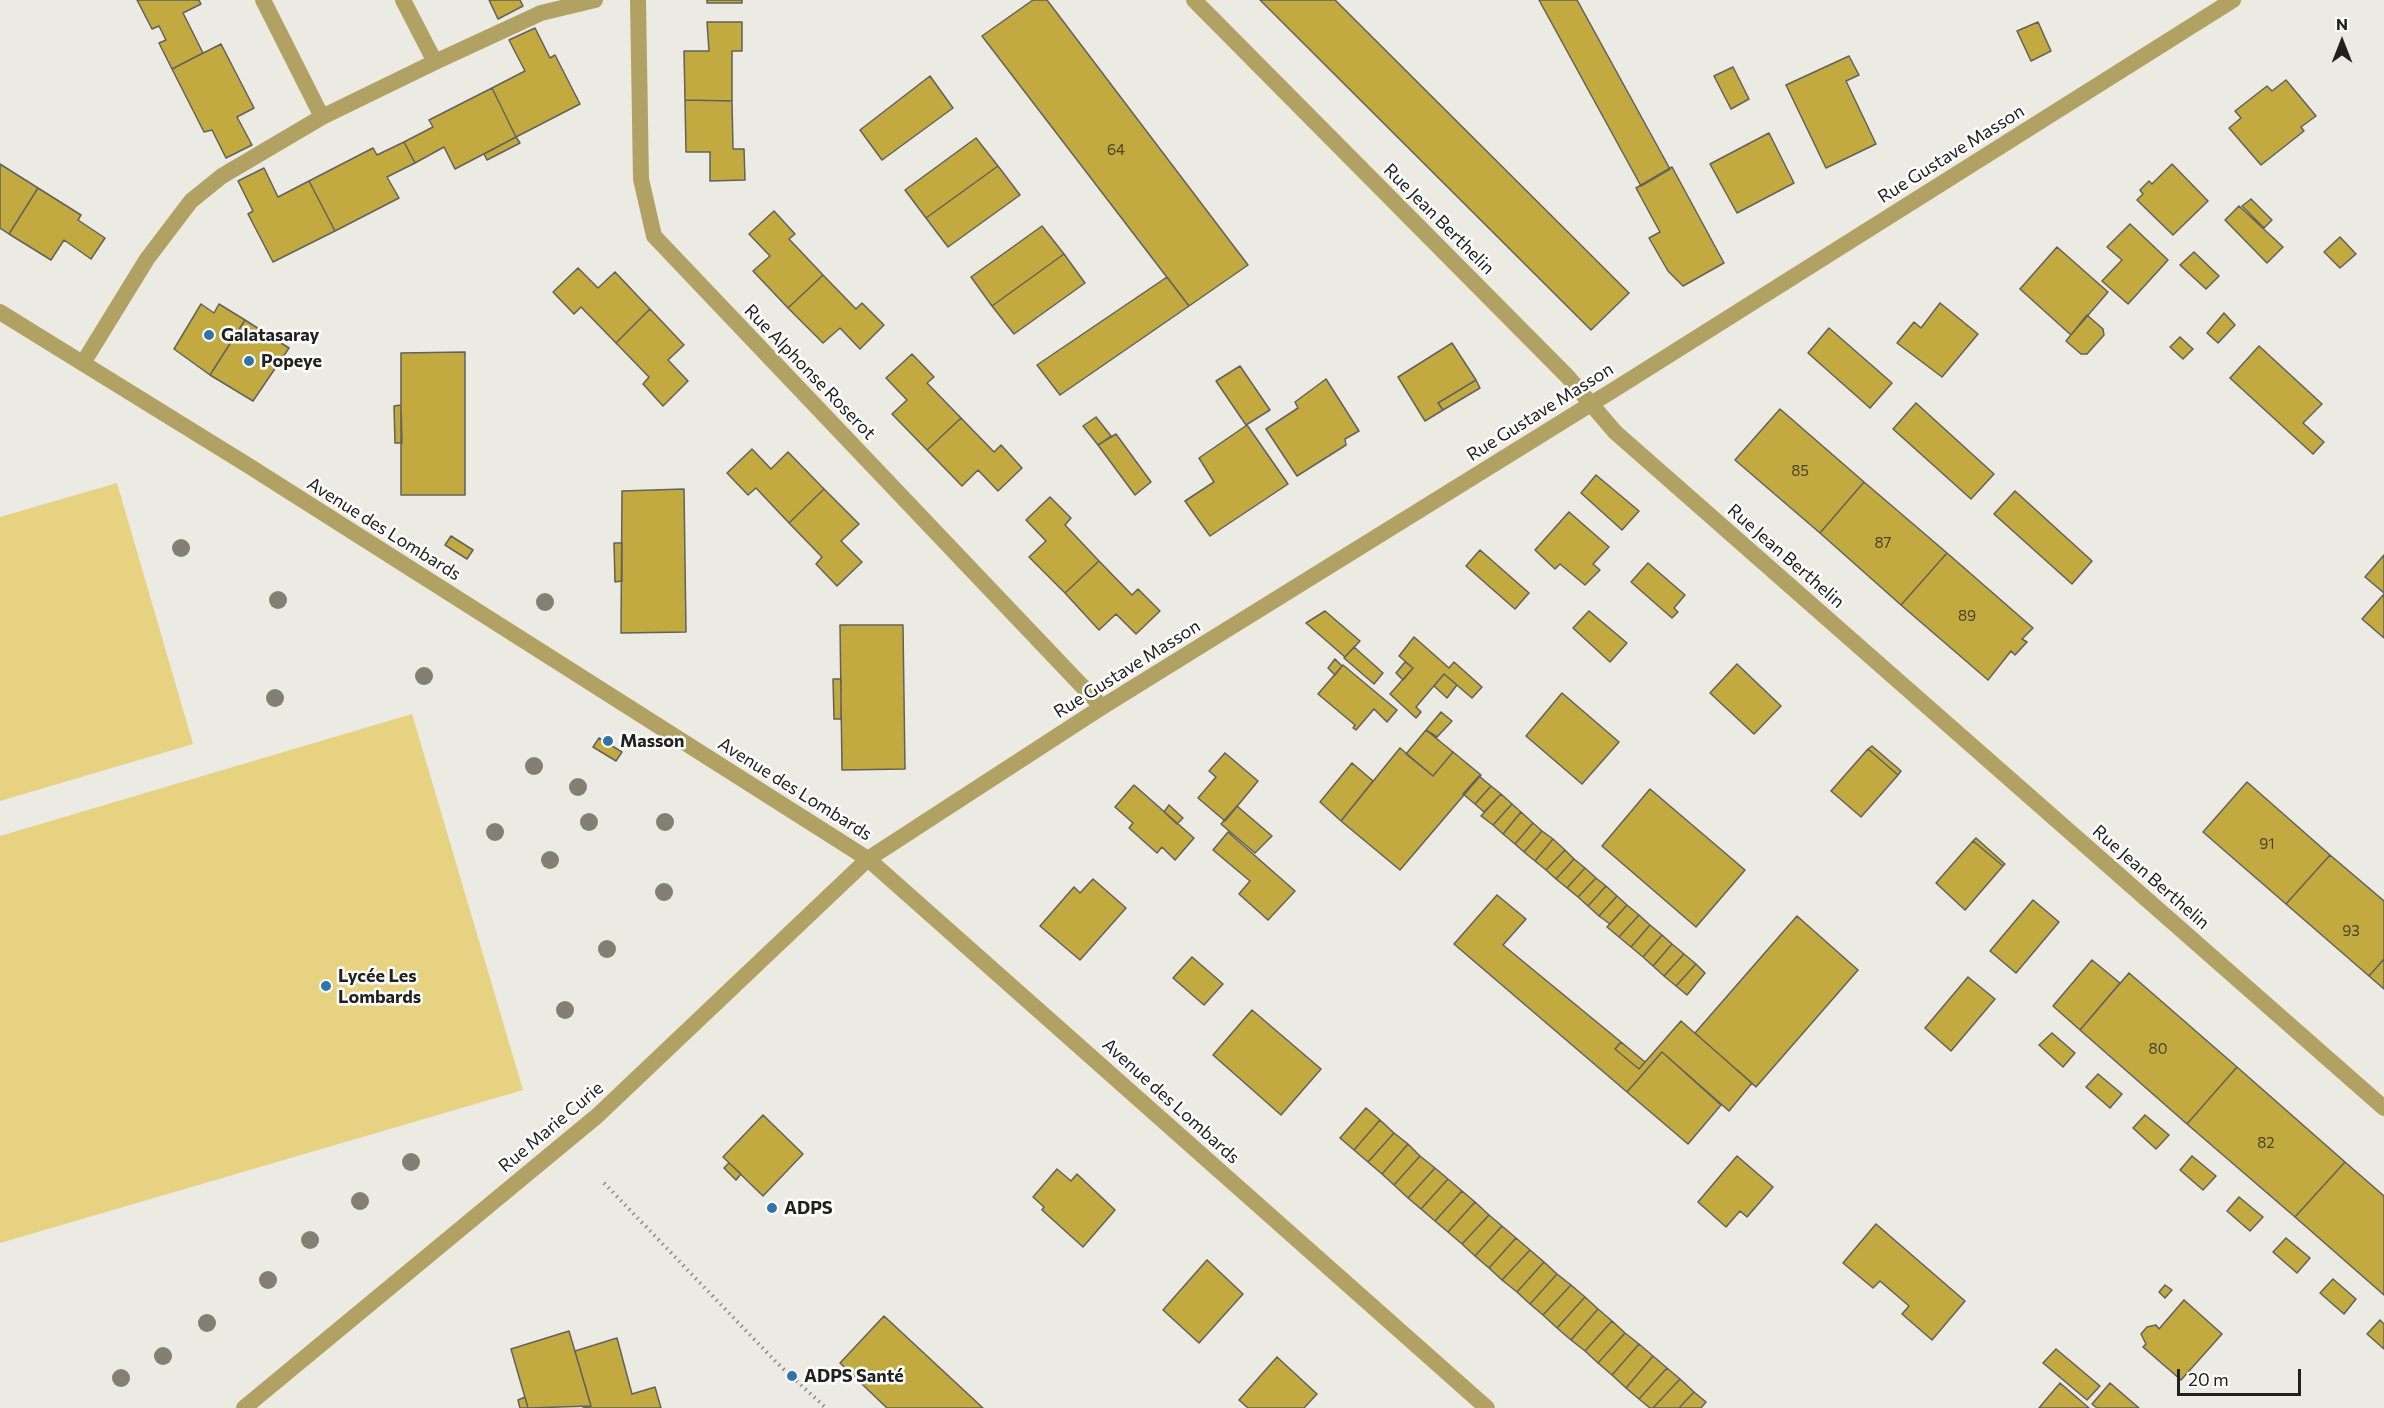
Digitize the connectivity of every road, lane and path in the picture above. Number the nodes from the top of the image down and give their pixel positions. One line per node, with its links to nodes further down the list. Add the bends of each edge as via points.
1 (263, 0): 8 (street)
2 (403, 0): 7 (street)
3 (595, 0): 7 (street, via 541,13)
4 (638, 0): 12 (street, Rue Alphonse Roserot, via 641,179 654,236)
5 (1194, 0): 11 (street, Rue Jean Berthelin, via 1568,377)
6 (2233, 0): 11 (street, Rue Gustave Masson)
7 (435, 62): 8 (street)
8 (322, 117): 10 (street, via 222,176 191,201 147,258)
9 (0, 312): 10 (street, Avenue des Lombards)
10 (83, 363): 13 (street, Avenue des Lombards)
11 (1589, 404): 12 (street, Rue Gustave Masson); 14 (street, Rue Jean Berthelin, via 1615,432)
12 (1102, 707): 13 (street, Rue Gustave Masson)
13 (868, 859): 16 (street, Rue Marie Curie, via 597,1116); 18 (street, Avenue des Lombards)
14 (2384, 1108)
15 (604, 1183): 17 (path, via 777,1363)
16 (244, 1408)
17 (826, 1408)
18 (1487, 1408)

